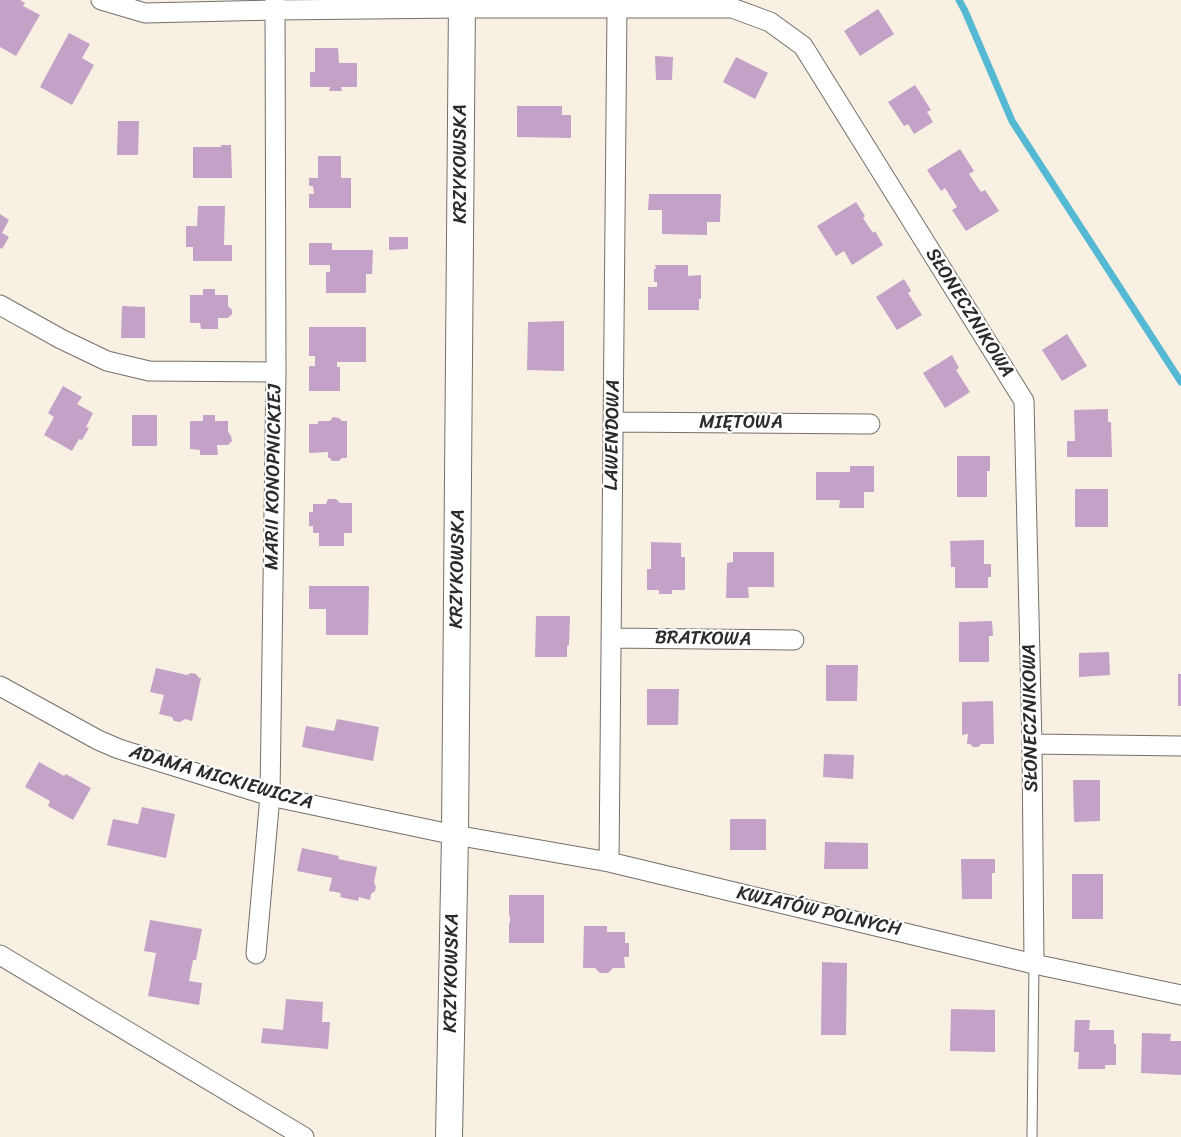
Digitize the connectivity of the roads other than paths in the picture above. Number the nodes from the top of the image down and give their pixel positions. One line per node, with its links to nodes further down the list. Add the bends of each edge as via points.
1 (101, 0): 3 (street, SŁONECZNIKOWA, via 145,13)
2 (462, 4): 3 (street, SŁONECZNIKOWA); 4 (street, SŁONECZNIKOWA); 15 (street, KRZYKOWSKA)
3 (275, 5): 6 (street, MARII KONOPNICKIEJ)
4 (617, 8): 7 (street, LAWENDOWA); 12 (street, SŁONECZNIKOWA, via 732,8 770,22 803,46 1024,402)
5 (0, 305): 6 (street, via 107,361 149,371)
6 (276, 372): 14 (street, MARII KONOPNICKIEJ)
7 (613, 422): 8 (street, MIĘTOWA); 9 (street, LAWENDOWA)
8 (870, 424)
9 (611, 638): 10 (street, BRATKOWA); 16 (street, LAWENDOWA)
10 (794, 640)
11 (0, 686): 14 (street, ADAMA MICKIEWICZA, via 119,749)
12 (1032, 744): 13 (street); 19 (street, SŁONECZNIKOWA)
13 (1181, 746)
14 (270, 796): 15 (street, ADAMA MICKIEWICZA); 17 (street, MARII KONOPNICKIEJ)
15 (455, 835): 16 (street, KWIATÓW POLNYCH); 22 (street, KRZYKOWSKA)
16 (609, 862): 19 (street, KWIATÓW POLNYCH)
17 (256, 954)
18 (0, 955): 21 (street)
19 (1034, 964): 20 (street, KWIATÓW POLNYCH); 23 (lane)
20 (1181, 995)
21 (304, 1137)
22 (449, 1137)
23 (1032, 1137)

